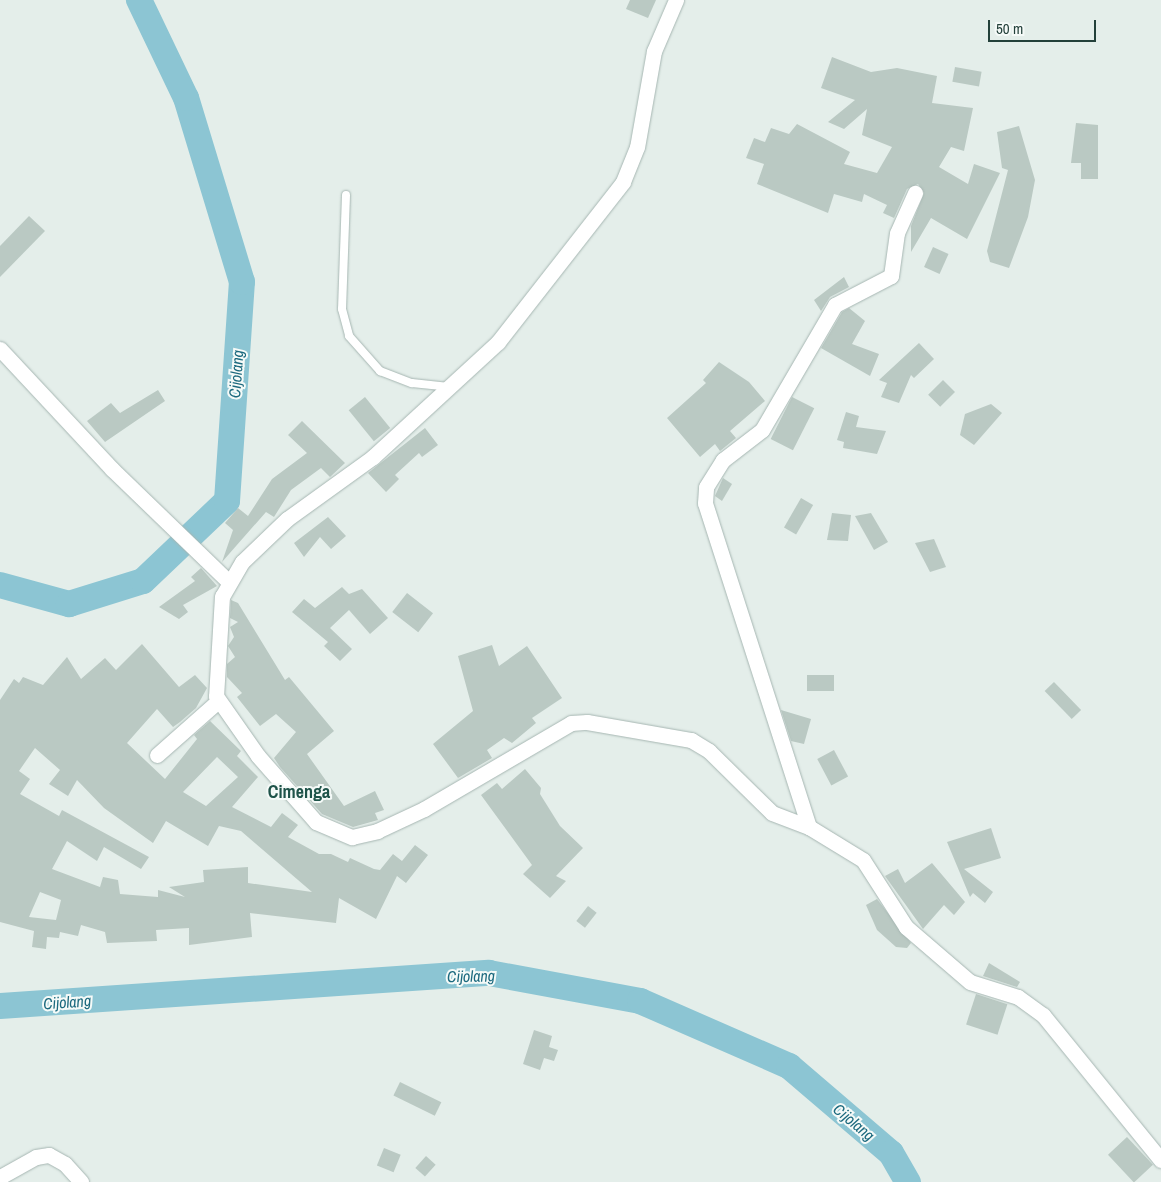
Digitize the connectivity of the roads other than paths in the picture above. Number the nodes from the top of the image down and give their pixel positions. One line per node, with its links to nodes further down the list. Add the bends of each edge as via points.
1 (676, 0): 5 (street, via 654,50 640,132 623,182 520,318)
2 (916, 193): 9 (street, via 897,233 891,276 835,305 766,423 716,469 705,496)
3 (346, 195): 5 (lane, via 342,309 349,336 380,371 412,384)
4 (0, 349): 6 (street, via 156,513)
5 (451, 387): 6 (street, via 374,457 274,530)
6 (228, 581): 7 (street, via 216,648)
7 (218, 701): 8 (street); 9 (street, via 258,756 316,822 331,831 352,836 368,834 456,790 559,728 587,722 691,740 709,751 755,800)
8 (156, 756)
9 (809, 827): 10 (street, via 863,860 906,927 955,970 983,988 1018,997 1043,1015)
10 (1161, 1160)
11 (0, 1177): 12 (street, via 32,1158 49,1155 65,1164)
12 (81, 1182)

